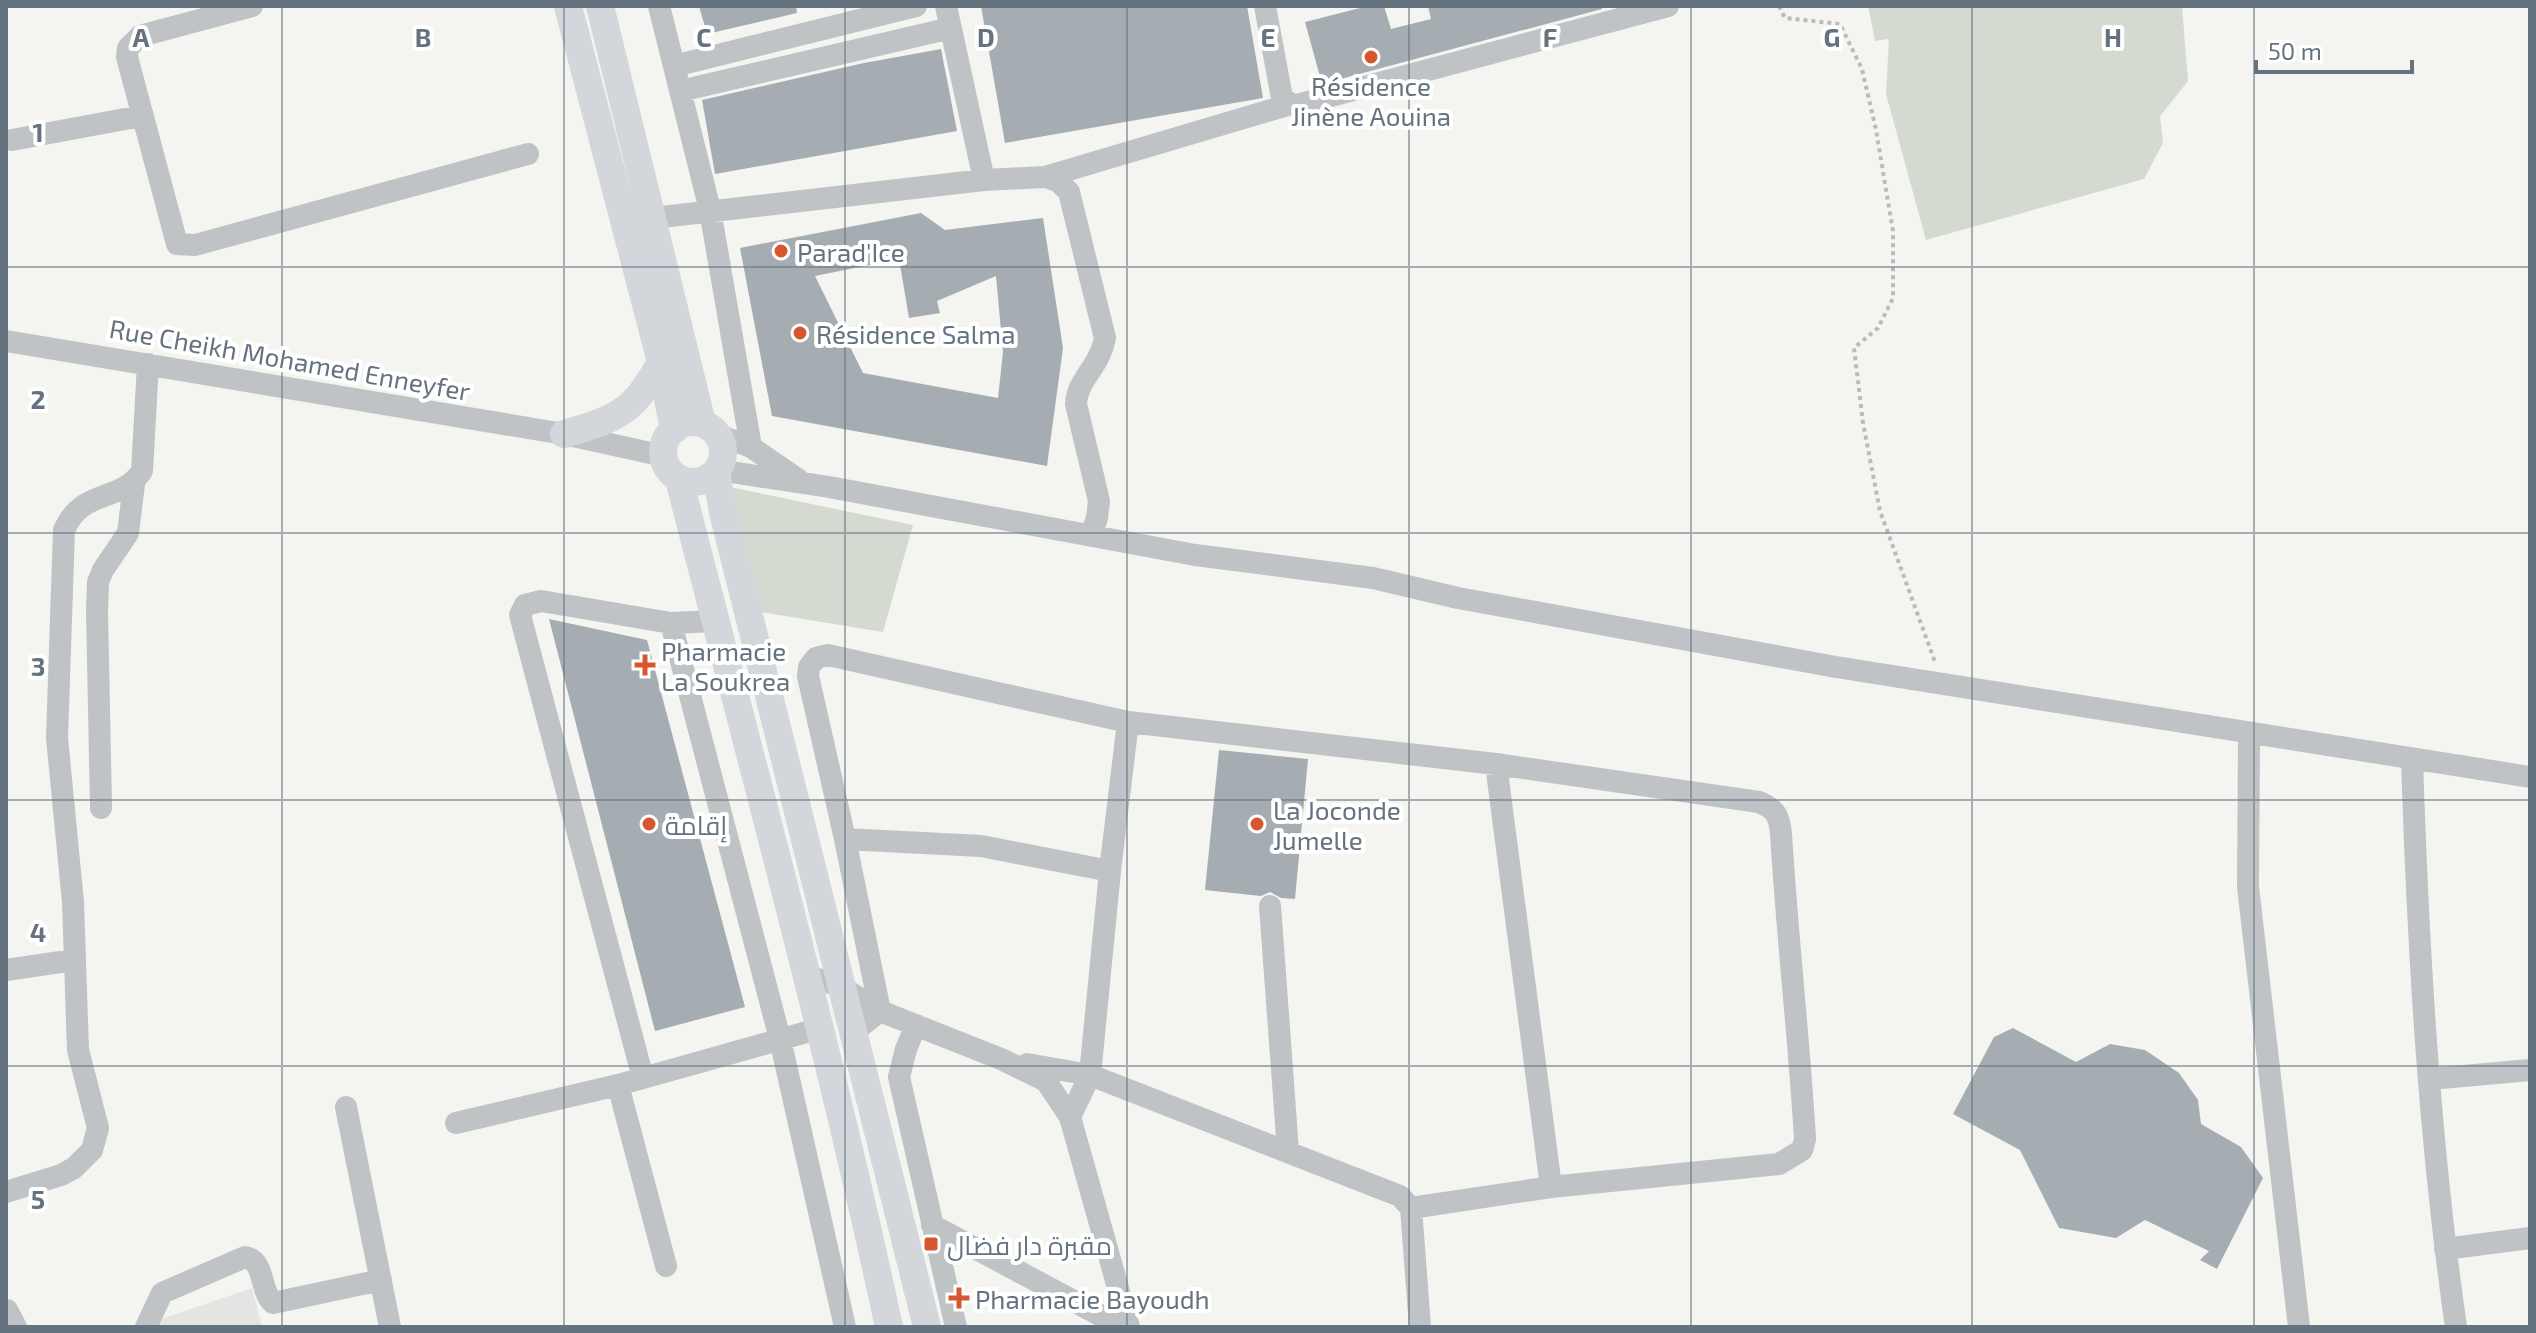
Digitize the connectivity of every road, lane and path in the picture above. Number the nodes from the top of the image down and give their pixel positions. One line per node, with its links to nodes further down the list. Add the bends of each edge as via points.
1 (252, 6): 14 (street, via 133,41 127,57)
2 (568, 6): 22 (main road)
3 (600, 6): 20 (main road)
4 (659, 6): 11 (street)
5 (916, 6): 11 (street)
6 (946, 6): 10 (street)
7 (1265, 6): 13 (street, via 1282,98)
8 (1668, 6): 13 (street)
9 (1779, 6): 34 (path, via 1785,18 1840,24 1862,69 1893,231 1893,298 1878,328 1854,348 1863,423 1880,511)
10 (951, 28): 12 (street); 18 (street)
11 (674, 66): 12 (street)
12 (680, 91): 19 (street)
13 (1291, 104): 17 (street)
14 (141, 116): 15 (street); 16 (street, via 174,238 186,246)
15 (12, 140)
16 (528, 154)
17 (1045, 177): 18 (street); 31 (street, via 1069,192 1105,338 1099,360 1076,394 1099,501)
18 (984, 180): 19 (street)
19 (710, 210): 20 (street); 26 (street)
20 (653, 218): 24 (main road)
21 (6, 341): 23 (street, Rue Cheikh Mohamed Enneyfer)
22 (661, 362): 25 (main road, via 629,407 609,421); 27 (main road)
23 (148, 364): 25 (street, Rue Cheikh Mohamed Enneyfer); 30 (street, via 142,471)
24 (710, 429): 26 (street); 27 (main road, via 682,425); 28 (main road, via 723,447)
25 (564, 434): 27 (street, Rue Cheikh Mohamed Enneyfer)
26 (751, 447): 29 (street)
27 (672, 455): 28 (main road, via 698,482); 32 (main road)
28 (717, 472): 29 (street); 47 (main road)
29 (803, 483): 31 (street)
30 (134, 484): 40 (street, via 128,533 98,582); 44 (street, via 85,502 70,515 64,530 57,738)
31 (1091, 535): 34 (street, via 1195,555 1373,578 1551,616)
32 (715, 621): 33 (street); 46 (main road)
33 (671, 623): 52 (street); 56 (street, via 541,601 525,605 520,615)
34 (1944, 685): 36 (street)
35 (1128, 722): 38 (street); 41 (street, via 828,655 816,658 808,676); 42 (street)
36 (2249, 734): 37 (street); 82 (street, via 2248,887)
37 (2412, 759): 39 (street); 57 (street, via 2416,906)
38 (1496, 764): 63 (street); 63 (street, via 1759,802 1779,817 1801,1072 1802,1150 1779,1164)
39 (2530, 777)
40 (101, 808)
41 (845, 839): 42 (street, via 981,846); 48 (street)
42 (1110, 871): 55 (street)
43 (1270, 906): 62 (street)
44 (74, 960): 45 (street); 64 (street, via 78,1050 98,1128 92,1150 61,1175)
45 (6, 970)
46 (805, 975): 47 (street); 50 (main road)
47 (840, 986): 48 (street); 51 (main road)
48 (880, 1011): 49 (street); 51 (street)
49 (916, 1025): 53 (street); 66 (street, via 899,1077)
50 (821, 1028): 52 (street); 76 (main road)
51 (852, 1033): 77 (main road)
52 (780, 1039): 56 (street); 75 (street)
53 (1001, 1059): 55 (street); 60 (street, via 1046,1081)
54 (2530, 1070): 57 (street)
55 (1090, 1075): 60 (street); 62 (street)
56 (643, 1078): 58 (street)
57 (2430, 1079): 68 (street)
58 (618, 1085): 61 (street); 69 (street)
59 (346, 1107): 70 (street)
60 (1070, 1117): 80 (street)
61 (456, 1123)
62 (1288, 1151): 65 (street, via 1400,1196)
63 (1551, 1187): 65 (street)
64 (6, 1192)
65 (1411, 1208): 81 (street)
66 (932, 1225): 78 (street); 79 (street)
67 (2530, 1238): 68 (street)
68 (2445, 1249): 83 (street)
69 (666, 1266)
70 (381, 1280): 73 (street, via 273,1303 265,1296 258,1264 245,1257 162,1293); 74 (street)
71 (7, 1310): 72 (street)
72 (16, 1327)
73 (146, 1327)
74 (390, 1327)
75 (845, 1327)
76 (889, 1327)
77 (927, 1327)
78 (956, 1327)
79 (1122, 1327)
80 (1129, 1327)
81 (1420, 1327)
82 (2299, 1327)
83 (2456, 1327)

